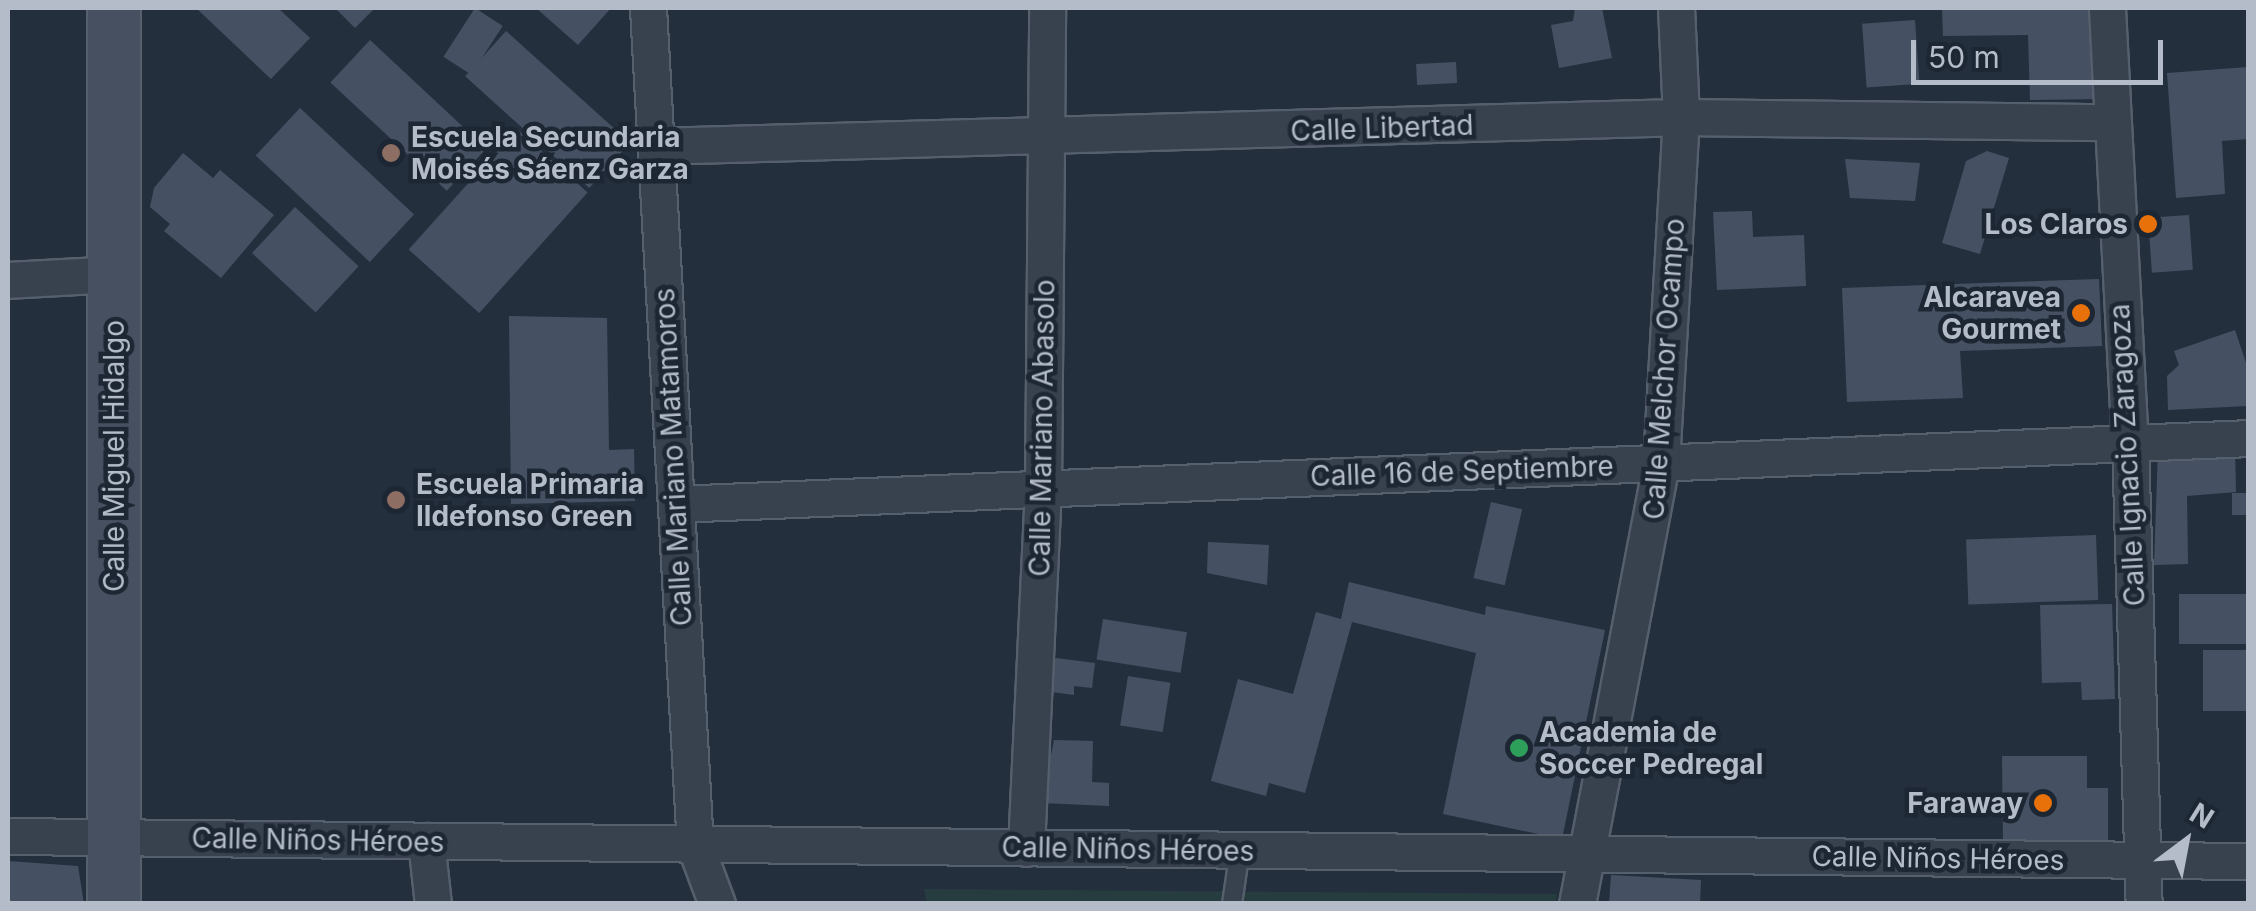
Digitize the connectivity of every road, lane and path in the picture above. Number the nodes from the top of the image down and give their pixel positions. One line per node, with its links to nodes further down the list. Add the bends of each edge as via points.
1 (114, 8): 10 (main road, Calle Miguel Hidalgo)
2 (648, 8): 9 (street, Calle Mariano Matamoros)
3 (1046, 8): 8 (street, Calle Mariano Abasolo)
4 (1676, 8): 6 (street, Calle Melchor Ocampo)
5 (2106, 8): 7 (street, Calle Ignacio Zaragoza)
6 (1682, 117): 7 (street, Calle Libertad); 8 (street, Calle Libertad); 14 (street, Calle Melchor Ocampo)
7 (2108, 122): 13 (street, Calle Ignacio Zaragoza)
8 (1048, 140): 9 (street, Calle Libertad); 15 (street, Calle Mariano Abasolo)
9 (656, 146): 16 (street, Calle Mariano Matamoros)
10 (114, 274): 11 (street); 18 (main road, Calle Miguel Hidalgo)
11 (8, 280)
12 (2248, 438): 13 (street, Calle 16 de Septiembre)
13 (2130, 443): 14 (street, Calle 16 de Septiembre); 24 (street, Calle Ignacio Zaragoza)
14 (1661, 462): 15 (street, Calle 16 de Septiembre); 23 (street, Calle Melchor Ocampo)
15 (1043, 488): 16 (street, Calle 16 de Septiembre); 21 (street, Calle Mariano Abasolo)
16 (676, 504): 20 (street, Calle Mariano Matamoros)
17 (8, 836): 18 (street, Calle Niños Héroes)
18 (114, 837): 19 (street, Calle Niños Héroes); 26 (main road, Calle Miguel Hidalgo)
19 (426, 841): 20 (street, Calle Niños Héroes); 27 (street)
20 (694, 845): 21 (street, Calle Niños Héroes); 28 (street, Calle Mariano Matamoros)
21 (1026, 848): 22 (street, Calle Niños Héroes)
22 (1240, 850): 23 (street, Calle Niños Héroes); 29 (lane)
23 (1583, 854): 24 (street, Calle Niños Héroes); 30 (street, Calle Melchor Ocampo)
24 (2142, 860): 25 (street, Calle Niños Héroes); 31 (street, Calle Ignacio Zaragoza)
25 (2248, 861)
26 (114, 904)
27 (433, 904)
28 (717, 904)
29 (1232, 904)
30 (1578, 904)
31 (2144, 904)

